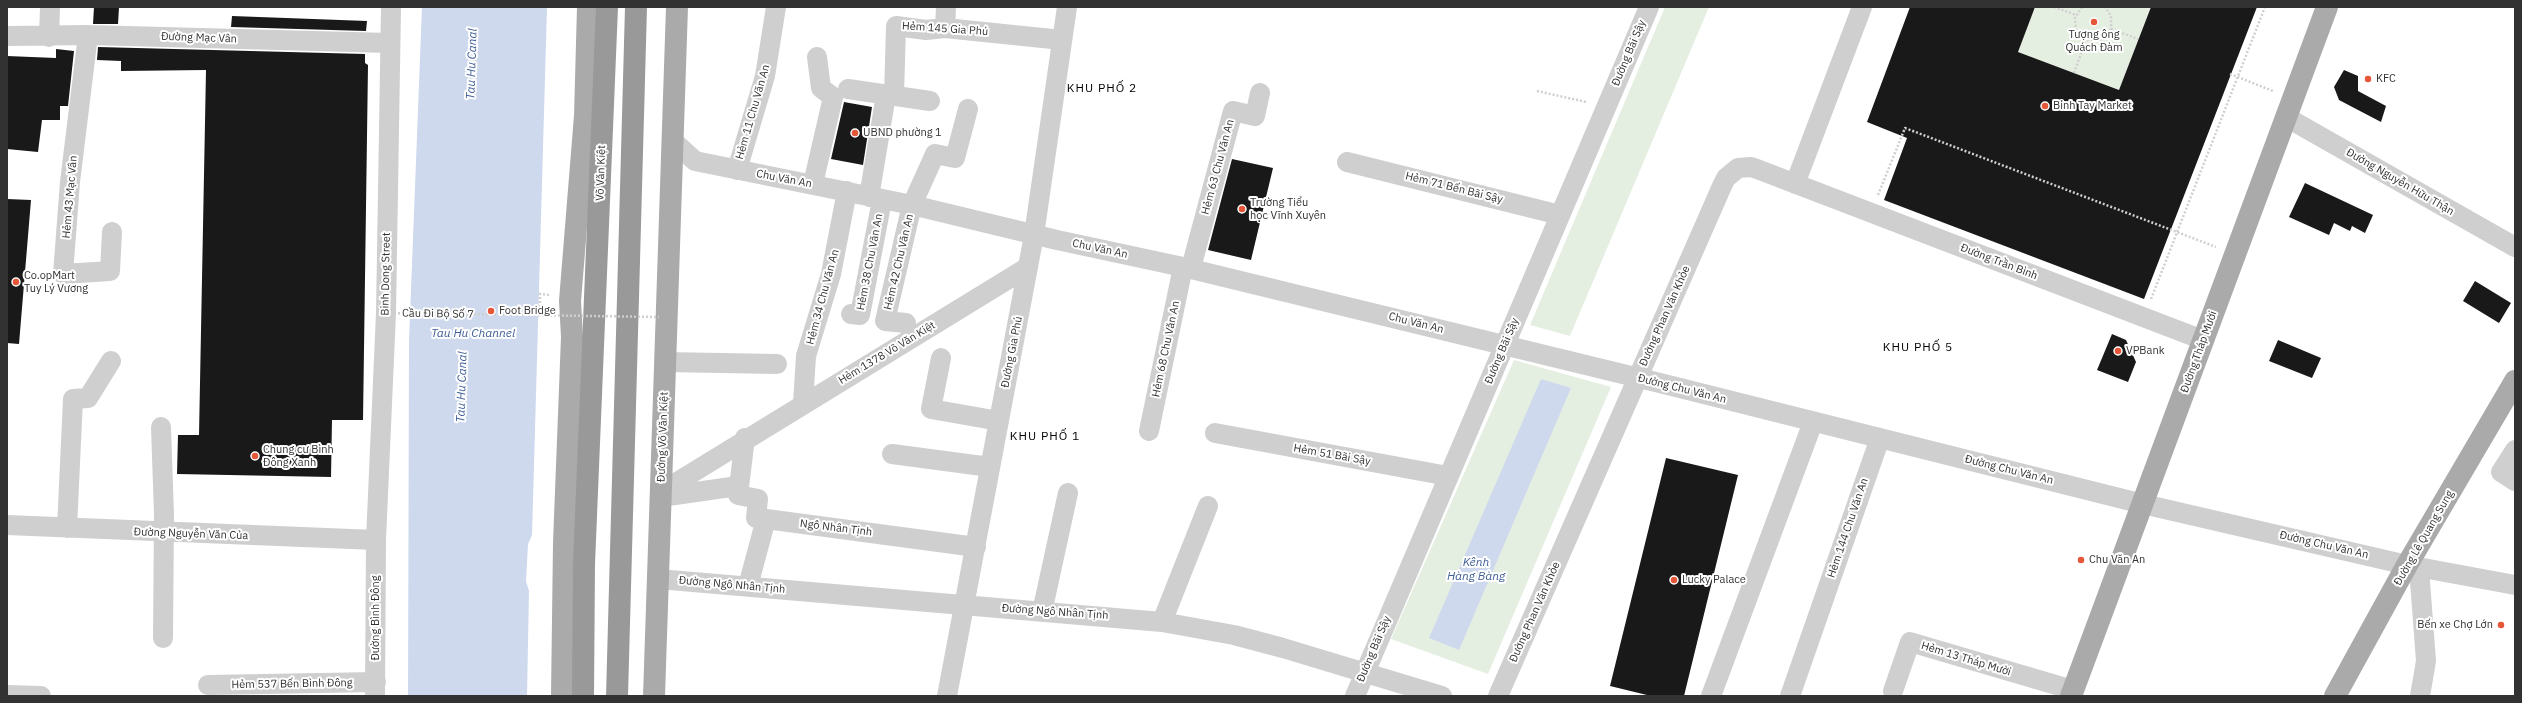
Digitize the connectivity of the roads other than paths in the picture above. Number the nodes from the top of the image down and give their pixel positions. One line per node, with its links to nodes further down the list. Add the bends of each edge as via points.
1 (50, 7): 16 (street)
2 (391, 7): 18 (street, Binh Dong Street)
3 (588, 7): 91 (main road, Võ Văn Kiệt, via 585,116 570,301 572,337 564,543)
4 (607, 7): 92 (highway, Võ Văn Kiệt, via 584,564)
5 (636, 7): 93 (highway)
6 (677, 7): 26 (main road)
7 (776, 7): 29 (street, Hẻm 11 Chu Văn An, via 765,76)
8 (946, 7): 13 (street)
9 (1067, 7): 17 (street, Đường Gia Phú)
10 (1649, 7): 36 (street, Đường Bãi Sậy)
11 (1862, 7): 32 (street)
12 (2327, 7): 24 (main road, Đường Tháp Mười)
13 (945, 28): 17 (street, Hẻm 145 Gia Phú); 22 (street, Hẻm 145 Gia Phú, via 926,30 896,26)
14 (88, 35): 16 (street, Đường Mạc Vân); 18 (street, Đường Mạc Vân); 37 (street, Hẻm 43 Mạc Vân, via 70,182 63,274 110,270)
15 (7, 36): 16 (street, Đường Mạc Vân)
16 (49, 37)
17 (1062, 40): 38 (street, Đường Gia Phú)
18 (390, 42): 74 (street, Binh Dong Street, via 386,313)
19 (817, 57): 31 (street, via 821,88 833,97)
20 (848, 90): 22 (street)
21 (1260, 93): 41 (street, Hẻm 63 Chu Văn An, via 1254,116 1232,111)
22 (890, 95): 23 (street); 34 (street)
23 (930, 101)
24 (2289, 108): 39 (street, Đường Nguyễn Hữu Thận); 44 (main road, Đường Tháp Mười)
25 (968, 109): 35 (street, via 955,158 935,154)
26 (673, 141): 27 (street); 30 (main road)
27 (695, 161): 29 (street, Chu Văn An); 30 (street)
28 (1347, 162): 36 (street, Hẻm 71 Bến Bãi Sậy)
29 (737, 170): 31 (street, Chu Văn An)
30 (672, 178): 46 (main road, Đường Võ Văn Kiệt)
31 (813, 184): 33 (street, Chu Văn An)
32 (1795, 184): 44 (street, Đường Trần Bình); 50 (street, Đường Phan Văn Khỏe, via 1751,167 1738,168 1726,178)
33 (847, 191): 34 (street, Chu Văn An); 52 (street, Hẻm 34 Chu Văn An, via 831,274 806,356)
34 (876, 199): 35 (street, Chu Văn An); 42 (street, Hẻm 38 Chu Văn An, via 860,315)
35 (912, 205): 38 (street, Chu Văn An); 43 (street, Hẻm 42 Chu Văn An, via 885,321)
36 (1560, 215): 45 (street, Đường Bãi Sậy)
37 (112, 232)
38 (1034, 235): 40 (street, Đường Gia Phú); 41 (street, Chu Văn An)
39 (2515, 247)
40 (1028, 267): 52 (street, Hẻm 1378 Võ Văn Kiệt); 53 (street, Đường Gia Phú)
41 (1187, 268): 45 (street, Chu Văn An); 56 (street, Hẻm 68 Chu Văn An)
42 (851, 314)
43 (906, 323)
44 (2203, 340): 68 (main road, Đường Tháp Mười)
45 (1504, 345): 50 (street, Đường Chu Văn An); 63 (street, Đường Bãi Sậy)
46 (663, 352): 49 (street); 67 (main road, Đường Võ Văn Kiệt)
47 (941, 358): 53 (street, via 931,409)
48 (111, 361): 72 (street, via 88,398 73,399)
49 (777, 364)
50 (1638, 378): 54 (street, Đường Chu Văn An); 98 (street, Đường Phan Văn Khỏe)
51 (2515, 381): 76 (main road, Đường Lê Quang Sung)
52 (804, 404): 58 (street, Hẻm 1378 Võ Văn Kiệt)
53 (999, 421): 62 (street, Đường Gia Phú)
54 (1813, 422): 59 (street, Đường Chu Văn An); 99 (street)
55 (161, 427): 73 (street)
56 (1149, 431)
57 (1216, 433): 63 (street, Hẻm 51 Bãi Sậy)
58 (745, 438): 65 (street); 67 (street, Hẻm 1378 Võ Văn Kiệt)
59 (1880, 438): 68 (street, Đường Chu Văn An); 100 (street, Hẻm 144 Chu Văn An)
60 (2515, 450): 64 (street, via 2501,472)
61 (892, 454): 62 (street)
62 (990, 467): 75 (street, Đường Gia Phú)
63 (1448, 476): 84 (street, Đường Bãi Sậy)
64 (2515, 481)
65 (738, 486): 67 (street); 70 (street, via 738,495 758,498 756,518)
66 (1068, 493): 81 (street)
67 (661, 494): 77 (main road, Đường Võ Văn Kiệt)
68 (2143, 504): 76 (street, Đường Chu Văn An); 88 (main road, Đường Tháp Mười)
69 (1208, 506): 82 (street)
70 (766, 519): 75 (street, Ngô Nhân Tịnh); 79 (street)
71 (7, 525): 72 (street, Đường Nguyễn Văn Của)
72 (67, 528): 73 (street, Đường Nguyễn Văn Của)
73 (164, 533): 74 (street, Đường Nguyễn Văn Của); 83 (street)
74 (376, 540): 86 (street, Đường Bình Đông)
75 (976, 547): 80 (street, Đường Gia Phú)
76 (2413, 566): 78 (street, Đường Chu Văn An); 101 (main road, Đường Lê Quang Sung); 102 (street, via 2426,660)
77 (658, 578): 79 (street, Đường Ngô Nhân Tịnh); 94 (main road, Đường Võ Văn Kiệt)
78 (2515, 585)
79 (748, 586): 80 (street, Đường Ngô Nhân Tịnh)
80 (965, 605): 81 (street, Đường Ngô Nhân Tịnh); 95 (street, Đường Gia Phú)
81 (1042, 612): 82 (street, Đường Ngô Nhân Tịnh)
82 (1162, 622): 84 (street, Đường Ngô Nhân Tịnh, via 1234,636)
83 (163, 638)
84 (1365, 671): 96 (street, Đường Bãi Sậy); 97 (street, Đường Ngô Nhân Tịnh)
85 (208, 685): 86 (street, Hẻm 537 Bến Bình Đông)
86 (375, 689)
87 (1893, 691): 88 (street, Hẻm 13 Tháp Mười, via 1910,642)
88 (2072, 693)
89 (7, 695): 90 (street)
90 (41, 696)
91 (562, 696)
92 (582, 696)
93 (617, 696)
94 (654, 696)
95 (947, 696)
96 (1355, 696)
97 (1442, 696)
98 (1498, 696)
99 (1711, 696)
100 (1790, 696)
101 (2335, 696)
102 (2420, 696)

